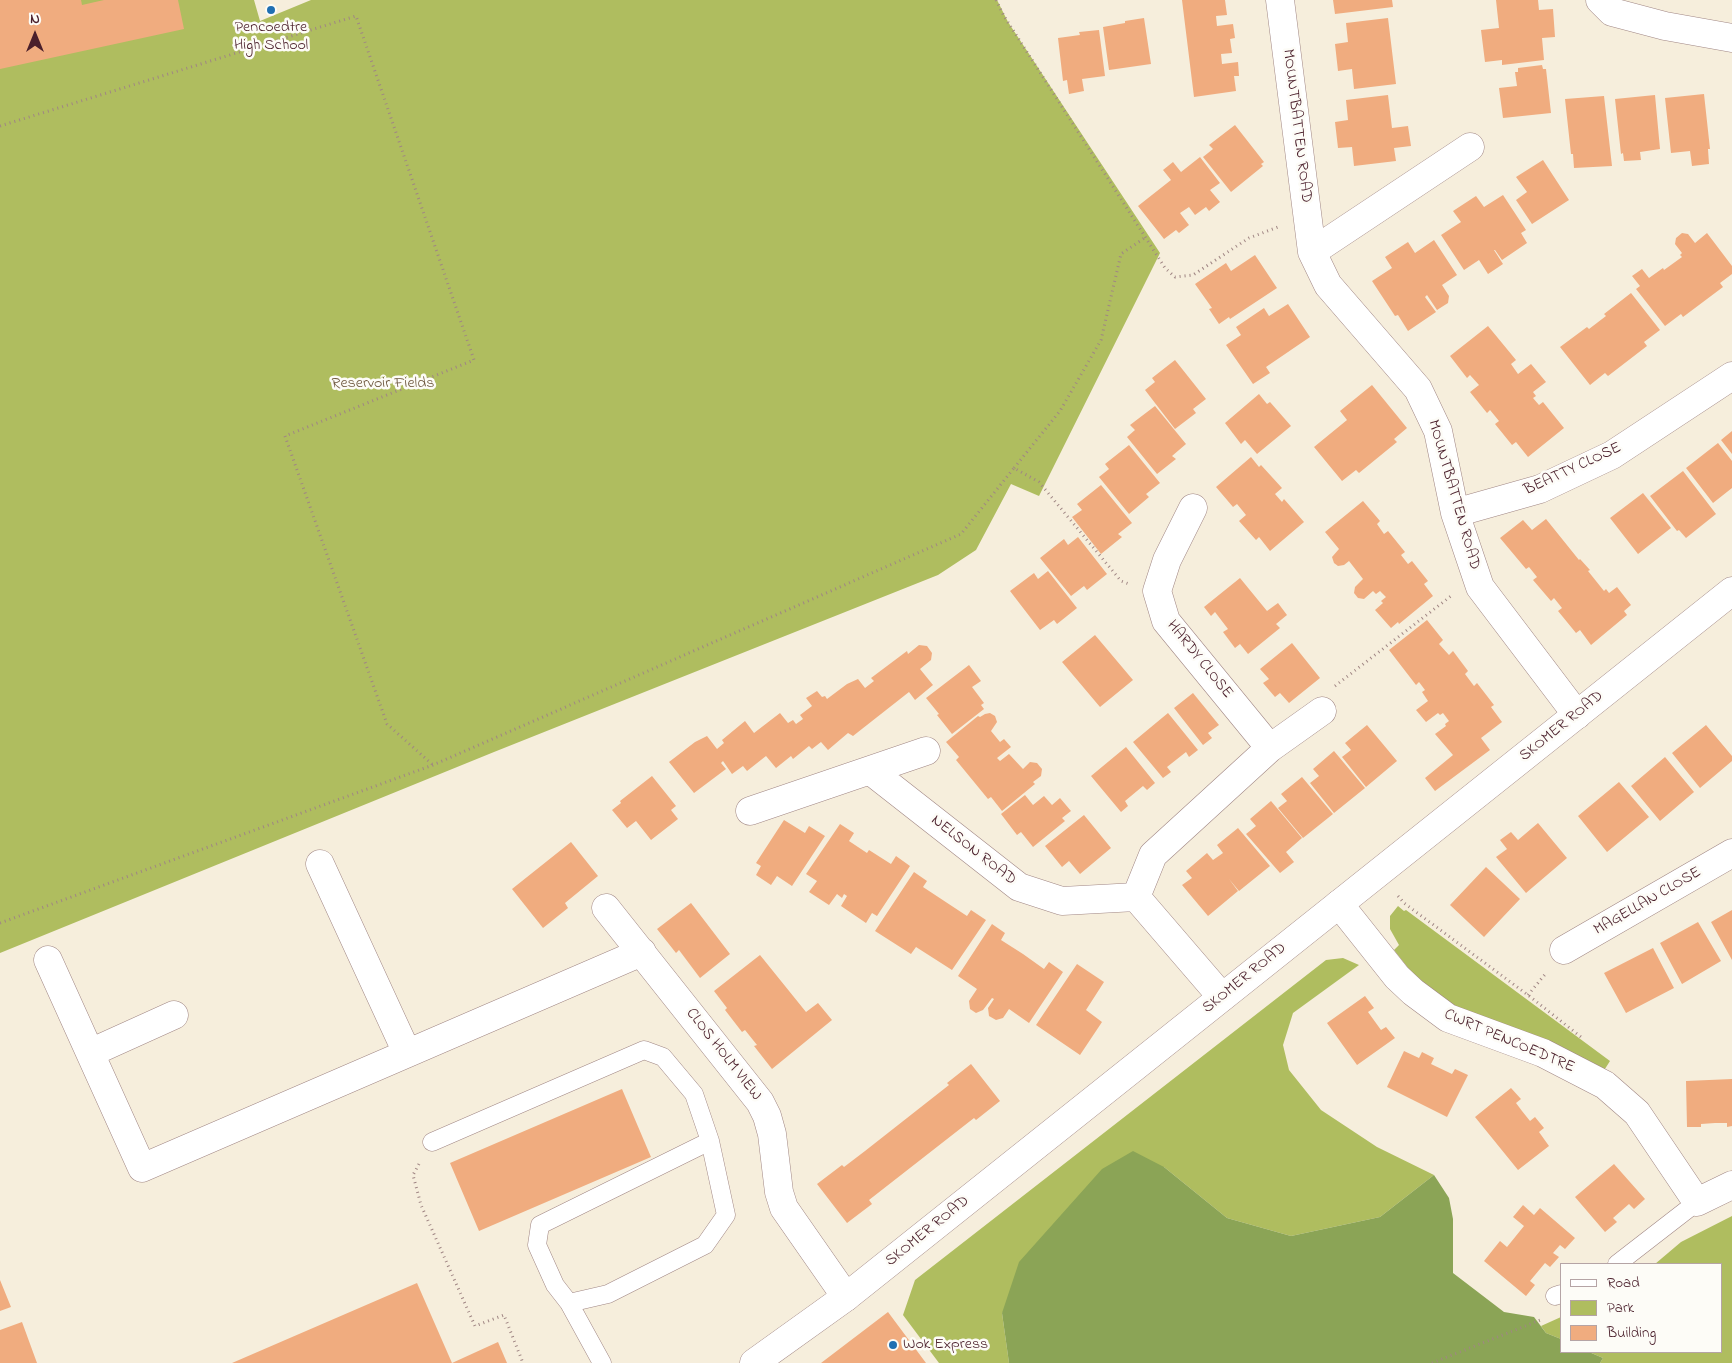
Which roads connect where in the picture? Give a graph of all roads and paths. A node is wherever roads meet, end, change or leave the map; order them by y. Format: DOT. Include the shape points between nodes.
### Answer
graph roads {
  1 [pos="996,0"];
  2 [pos="1280,0"];
  3 [pos="1600,0"];
  4 [pos="1732,38"];
  5 [pos="0,126"];
  6 [pos="1470,147"];
  7 [pos="1307,216"];
  8 [pos="1146,237"];
  9 [pos="1312,252"];
  10 [pos="1732,376"];
  11 [pos="1014,468"];
  12 [pos="1194,508"];
  13 [pos="1455,513"];
  14 [pos="1480,587"];
  15 [pos="1156,591"];
  16 [pos="1732,591"];
  17 [pos="1322,711"];
  18 [pos="1577,715"];
  19 [pos="1270,748"];
  20 [pos="926,751"];
  21 [pos="433,765"];
  22 [pos="871,771"];
  23 [pos="750,812"];
  24 [pos="1732,853"];
  25 [pos="320,864"];
  26 [pos="1378,873"];
  27 [pos="1136,897"];
  28 [pos="1339,904"];
  29 [pos="606,908"];
  30 [pos="0,923"];
  31 [pos="1564,950"];
  32 [pos="642,952"];
  33 [pos="48,960"];
  34 [pos="1222,997"];
  35 [pos="174,1015"];
  36 [pos="1589,1043"];
  37 [pos="90,1053"];
  38 [pos="407,1053"];
  39 [pos="710,1141"];
  40 [pos="432,1142"];
  41 [pos="1732,1185"];
  42 [pos="1697,1202"];
  43 [pos="1619,1263"];
  44 [pos="846,1297"];
  45 [pos="569,1303"];
  46 [pos="1546,1317"];
  47 [pos="523,1363"];
  48 [pos="602,1363"];
  49 [pos="754,1363"];
  50 [pos="1432,1363"];
  1 -- 8 [label="path"];
  2 -- 7 [label="street, MOUNTBATTEN ROAD"];
  3 -- 4 [label="street" via="1612,12"];
  5 -- 21 [label="path" via="356,16 474,360 285,436 387,724"];
  6 -- 9 [label="street"];
  7 -- 8 [label="path" via="1249,238 1194,275 1175,277"];
  7 -- 9 [label="street, MOUNTBATTEN ROAD"];
  8 -- 11 [label="path" via="1120,254 1101,340 1060,411"];
  9 -- 13 [label="street, MOUNTBATTEN ROAD" via="1328,285 1418,389 1438,431"];
  10 -- 13 [label="street, BEATTY CLOSE" via="1612,455 1540,489"];
  11 -- 15 [label="path" via="1039,482 1121,581"];
  11 -- 21 [label="path" via="962,534"];
  12 -- 15 [label="street" via="1167,560"];
  13 -- 14 [label="street, MOUNTBATTEN ROAD"];
  14 -- 17 [label="path" via="1453,594 1345,678 1331,689"];
  14 -- 18 [label="street, MOUNTBATTEN ROAD"];
  15 -- 19 [label="street, HARDY CLOSE" via="1166,621"];
  16 -- 18 [label="street, SKOMER ROAD"];
  17 -- 19 [label="street"];
  18 -- 26 [label="street, SKOMER ROAD"];
  19 -- 27 [label="street" via="1153,855"];
  20 -- 22 [label="street"];
  21 -- 30 [label="path"];
  22 -- 23 [label="street"];
  22 -- 27 [label="street, NELSON ROAD" via="1019,888 1062,901"];
  24 -- 31 [label="street, MAGELLAN CLOSE"];
  25 -- 38 [label="street"];
  26 -- 28 [label="street, SKOMER ROAD"];
  26 -- 36 [label="path" via="1404,903"];
  27 -- 34 [label="street"];
  28 -- 34 [label="street, SKOMER ROAD"];
  28 -- 42 [label="street, CWRT PENCOEDTRE" via="1397,977 1448,1018 1543,1053 1605,1085 1637,1113"];
  29 -- 32 [label="street, CLOS HOLM VIEW"];
  32 -- 38 [label="street"];
  32 -- 44 [label="street, CLOS HOLM VIEW" via="760,1102 772,1134 784,1208"];
  33 -- 37 [label="street"];
  34 -- 44 [label="street, SKOMER ROAD"];
  35 -- 37 [label="street"];
  37 -- 38 [label="street" via="142,1168"];
  39 -- 40 [label="lane" via="694,1094 663,1057 644,1050"];
  39 -- 45 [label="lane" via="726,1215 705,1245 608,1294"];
  39 -- 45 [label="lane" via="540,1225 537,1245 555,1285"];
  40 -- 47 [label="path" via="413,1175 421,1205 475,1326 504,1314"];
  41 -- 42 [label="street"];
  42 -- 43 [label="lane"];
  44 -- 49 [label="street, SKOMER ROAD"];
  45 -- 48 [label="lane"];
  46 -- 50 [label="path"];
}
